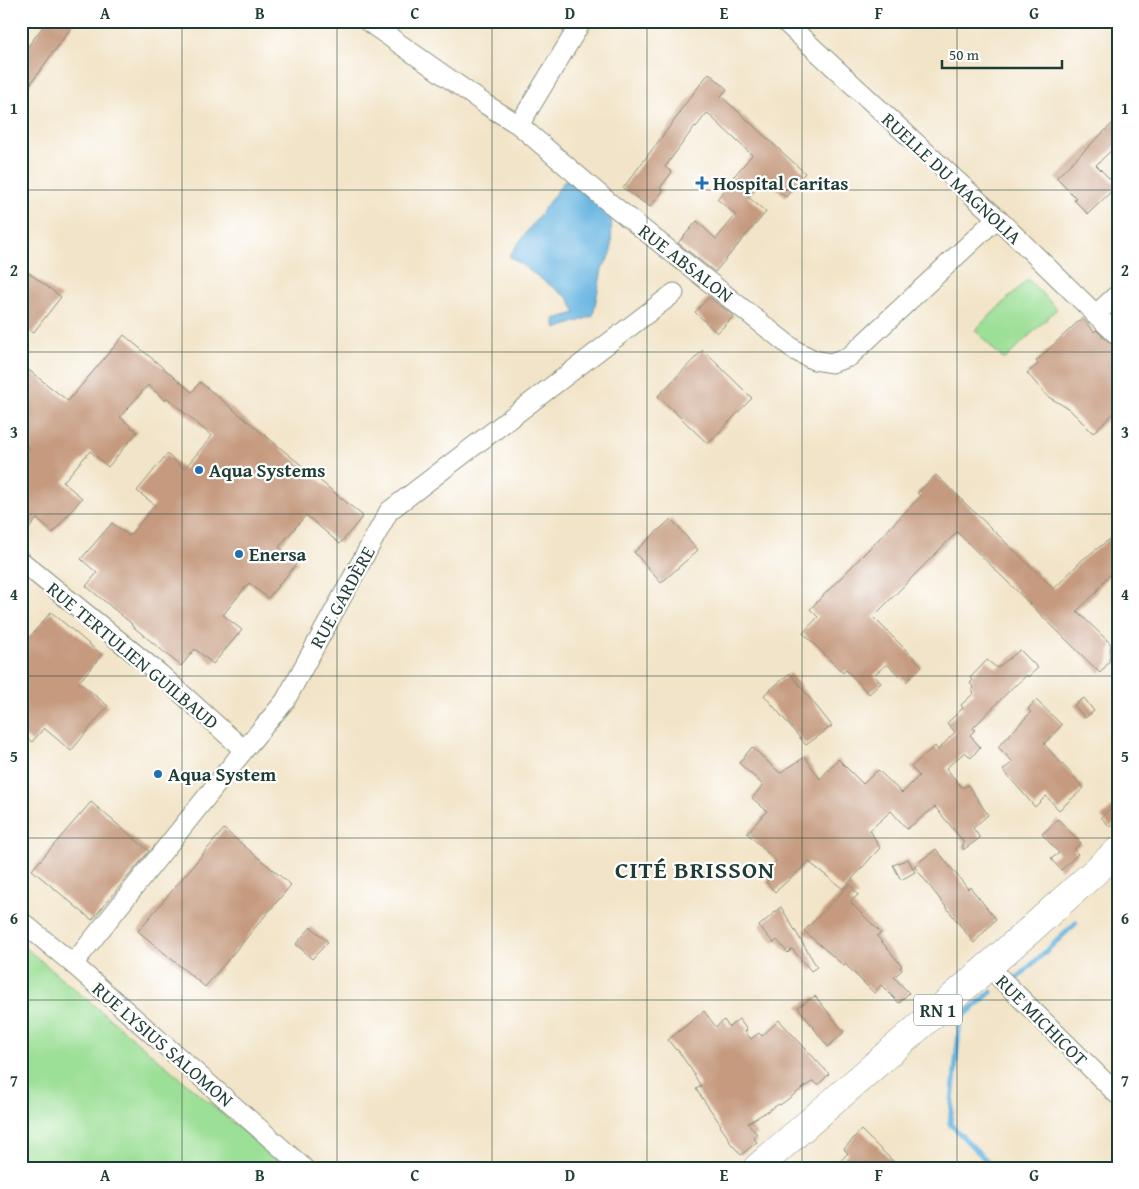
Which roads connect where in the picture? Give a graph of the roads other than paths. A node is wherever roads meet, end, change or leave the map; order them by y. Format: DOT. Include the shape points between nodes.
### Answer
graph roads {
  1 [pos="367,21"];
  2 [pos="582,21"];
  3 [pos="784,21"];
  4 [pos="519,125"];
  5 [pos="996,218"];
  6 [pos="674,293"];
  7 [pos="1118,294"];
  8 [pos="1095,315"];
  9 [pos="1118,336"];
  10 [pos="21,560"];
  11 [pos="244,750"];
  12 [pos="1118,851"];
  13 [pos="21,922"];
  14 [pos="73,964"];
  15 [pos="988,966"];
  16 [pos="1118,1095"];
  17 [pos="304,1168"];
  18 [pos="757,1168"];
  1 -- 4 [label="street, RUE ABSALON"];
  2 -- 4 [label="street"];
  3 -- 5 [label="street, RUELLE DU MAGNOLIA"];
  4 -- 5 [label="street, RUE ABSALON" via="606,200 796,351 814,360 831,363 849,357"];
  5 -- 8 [label="street, RUELLE DU MAGNOLIA"];
  6 -- 11 [label="street, RUE GARDÈRE" via="389,511 285,701"];
  7 -- 8 [label="street"];
  8 -- 9 [label="street, RUELLE DU MAGNOLIA"];
  10 -- 11 [label="street, RUE TERTULIEN GUILBAUD" via="160,674"];
  11 -- 14 [label="street, RUE GARDÈRE"];
  12 -- 15 [label="main road, RN 1"];
  13 -- 14 [label="street, RUE LYSIUS SALOMON"];
  14 -- 17 [label="street, RUE LYSIUS SALOMON"];
  15 -- 16 [label="street, RUE MICHICOT"];
  15 -- 18 [label="main road, RN 1"];
}
